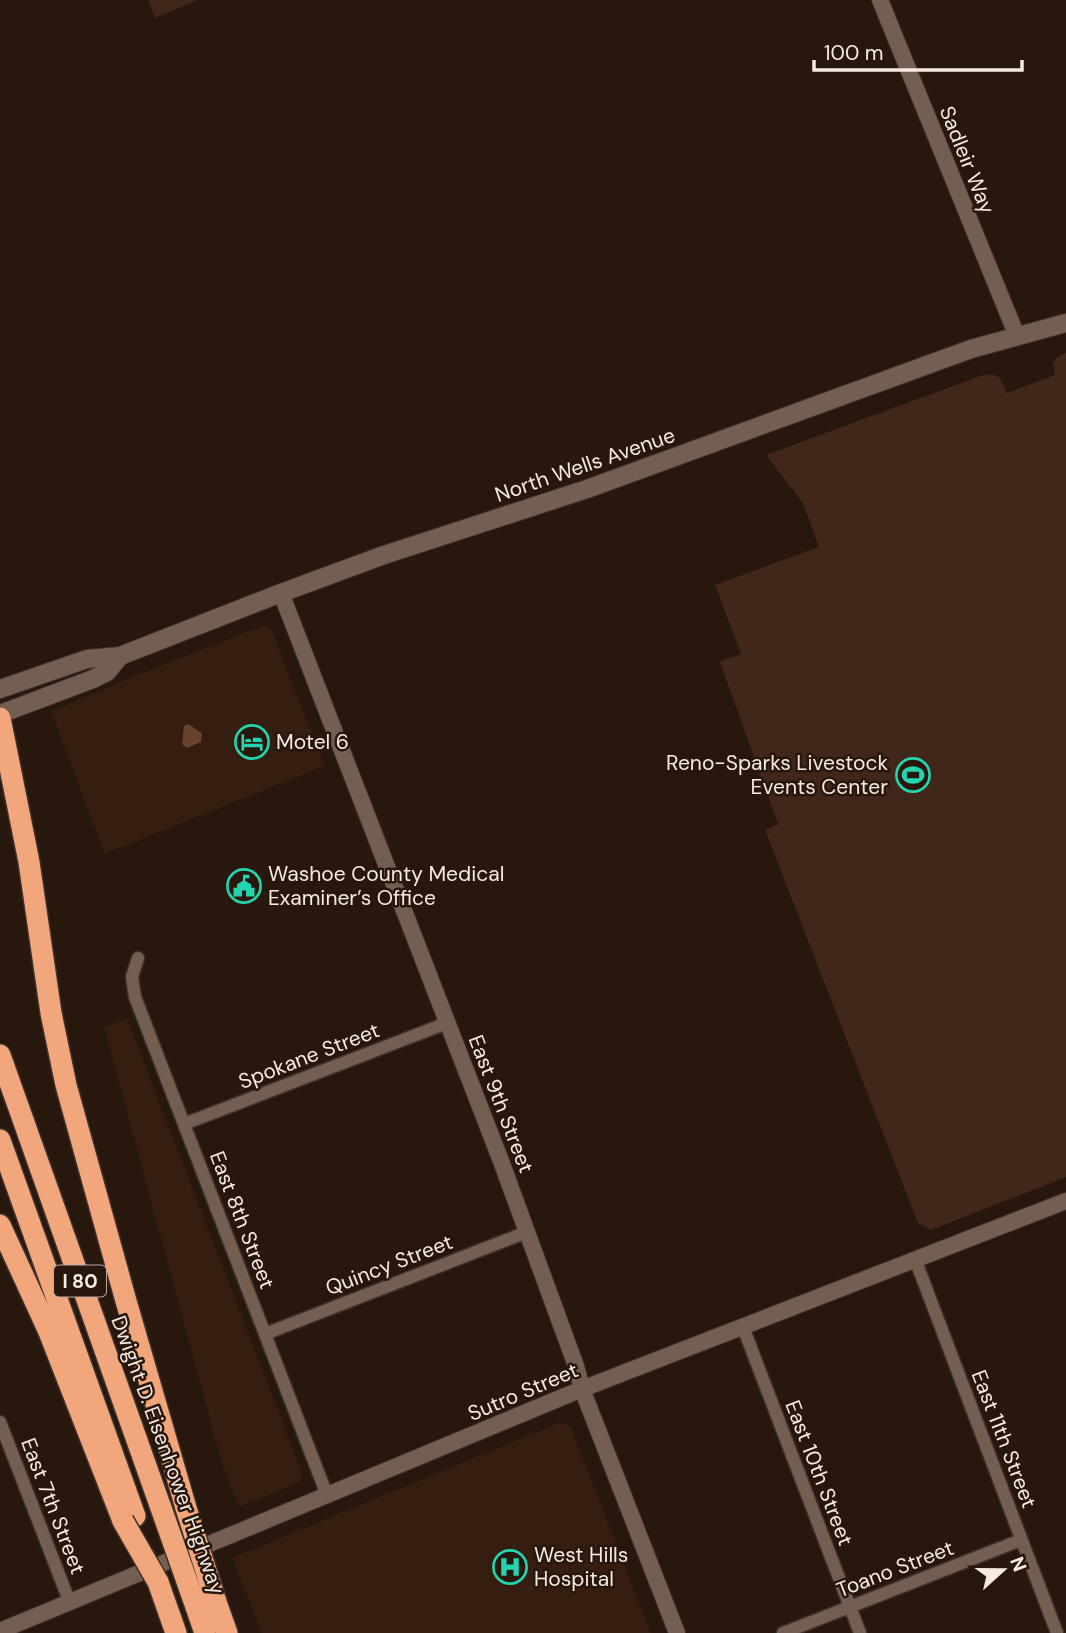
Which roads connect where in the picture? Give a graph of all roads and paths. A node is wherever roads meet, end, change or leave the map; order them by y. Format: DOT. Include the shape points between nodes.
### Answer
graph roads {
  1 [pos="880,0"];
  2 [pos="1066,323"];
  3 [pos="1017,335"];
  4 [pos="281,593"];
  5 [pos="120,656"];
  6 [pos="0,689"];
  7 [pos="0,716"];
  8 [pos="138,958"];
  9 [pos="447,1023"];
  10 [pos="0,1055"];
  11 [pos="184,1124"];
  12 [pos="0,1140"];
  13 [pos="1066,1200"];
  14 [pos="0,1225"];
  15 [pos="527,1232"];
  16 [pos="915,1259"];
  17 [pos="743,1327"];
  18 [pos="265,1334"];
  19 [pos="582,1389"];
  20 [pos="0,1422"];
  21 [pos="3,1438"];
  22 [pos="327,1495"];
  23 [pos="129,1519"];
  24 [pos="1021,1541"];
  25 [pos="69,1603"];
  26 [pos="206,1603"];
  27 [pos="850,1607"];
  28 [pos="173,1625"];
  29 [pos="0,1631"];
  30 [pos="205,1633"];
  31 [pos="227,1633"];
  32 [pos="677,1633"];
  33 [pos="783,1633"];
  34 [pos="860,1633"];
  35 [pos="1057,1633"];
  1 -- 3 [label="street, Sadleir Way"];
  2 -- 3 [label="main road, North Wells Avenue"];
  3 -- 4 [label="main road, North Wells Avenue"];
  4 -- 5 [label="main road, North Wells Avenue"];
  4 -- 9 [label="street, East 9th Street"];
  5 -- 6 [label="main road, North Wells Avenue" via="87,659"];
  5 -- 7 [label="main road, North Wells Avenue" via="93,680"];
  7 -- 26 [label="highway, bridge" via="66,1085 187,1508"];
  8 -- 11 [label="street, East 8th Street" via="132,977 135,997"];
  9 -- 11 [label="street, Spokane Street"];
  9 -- 15 [label="street, East 9th Street"];
  10 -- 26 [label="highway, Dwight D. Eisenhower Highway / I 80, bridge" via="161,1508"];
  11 -- 18 [label="street, East 8th Street"];
  12 -- 23 [label="highway, I 80"];
  13 -- 16 [label="street, Sutro Street"];
  14 -- 23 [label="highway"];
  15 -- 18 [label="street, Quincy Street"];
  15 -- 19 [label="street, East 9th Street"];
  16 -- 17 [label="street, Sutro Street"];
  16 -- 24 [label="street, East 11th Street"];
  17 -- 19 [label="street, Sutro Street"];
  17 -- 27 [label="street, East 10th Street"];
  18 -- 22 [label="street, East 8th Street"];
  19 -- 22 [label="street, Sutro Street"];
  19 -- 32 [label="street, East 9th Street"];
  20 -- 21 [label="street, East 7th Street"];
  21 -- 25 [label="street, East 7th Street"];
  22 -- 25 [label="street, Sutro Street"];
  23 -- 28 [label="highway, I 80, bridge"];
  24 -- 27 [label="street, Toano Street"];
  24 -- 35 [label="street, East 11th Street"];
  25 -- 29 [label="street, Sutro Street"];
  26 -- 30 [label="highway, Dwight D. Eisenhower Highway / I 80"];
  26 -- 31 [label="highway"];
  27 -- 33 [label="street, Toano Street"];
  27 -- 34 [label="street, East 10th Street"];
}
